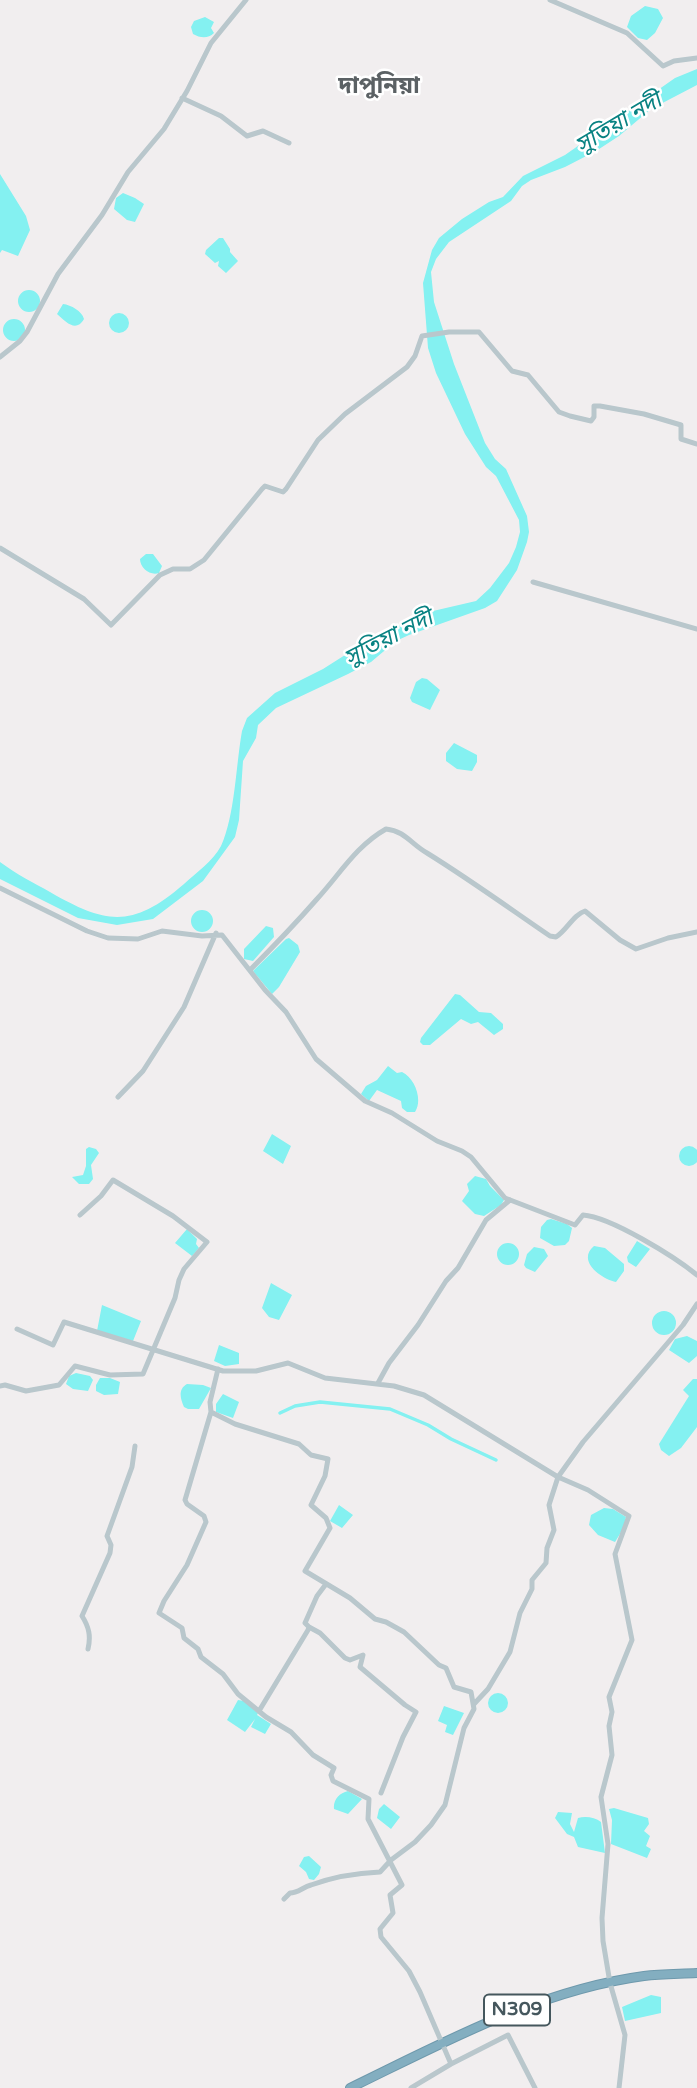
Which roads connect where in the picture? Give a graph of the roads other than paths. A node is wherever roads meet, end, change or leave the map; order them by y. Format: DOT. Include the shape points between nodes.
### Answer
graph roads {
  1 [pos="246,0"];
  2 [pos="550,0"];
  3 [pos="697,58"];
  4 [pos="182,98"];
  5 [pos="289,143"];
  6 [pos="0,357"];
  7 [pos="697,444"];
  8 [pos="0,548"];
  9 [pos="533,582"];
  10 [pos="697,629"];
  11 [pos="0,888"];
  12 [pos="697,932"];
  13 [pos="216,933"];
  14 [pos="250,970"];
  15 [pos="118,1097"];
  16 [pos="510,1200"];
  17 [pos="80,1215"];
  18 [pos="697,1275"];
  19 [pos="697,1304"];
  20 [pos="17,1329"];
  21 [pos="153,1350"];
  22 [pos="218,1369"];
  23 [pos="378,1383"];
  24 [pos="0,1386"];
  25 [pos="211,1412"];
  26 [pos="135,1446"];
  27 [pos="558,1477"];
  28 [pos="326,1584"];
  29 [pos="309,1628"];
  30 [pos="88,1649"];
  31 [pos="474,1704"];
  32 [pos="259,1711"];
  33 [pos="381,1793"];
  34 [pos="391,1860"];
  35 [pos="284,1899"];
  36 [pos="697,1973"];
  37 [pos="610,1983"];
  38 [pos="442,2043"];
  39 [pos="451,2064"];
  40 [pos="349,2088"];
  41 [pos="411,2088"];
  42 [pos="535,2088"];
  43 [pos="619,2088"];
  1 -- 4 [label="street" via="211,43"];
  2 -- 3 [label="street" via="627,33 663,66"];
  4 -- 5 [label="street" via="221,116 247,136 263,131"];
  4 -- 6 [label="street" via="58,274 27,332"];
  7 -- 8 [label="street" via="681,439 681,425 644,414 600,406 594,407 591,421 559,412 527,375 512,371 479,332 422,336 407,367 318,440 283,492 265,486 204,559 190,569 160,575 111,625 84,599"];
  9 -- 10 [label="street"];
  11 -- 13 [label="street" via="108,939 138,939 162,931 202,936"];
  12 -- 14 [label="street" via="636,949 585,911 556,937 550,936 406,835 386,829 356,851"];
  13 -- 14 [label="street" via="222,934"];
  13 -- 15 [label="street" via="184,1007 143,1071"];
  14 -- 16 [label="street" via="286,1012 316,1059 365,1101 471,1157"];
  16 -- 18 [label="street" via="575,1225 583,1215 592,1216 630,1232"];
  16 -- 23 [label="street" via="486,1220"];
  17 -- 21 [label="street" via="113,1180 207,1242 184,1269"];
  19 -- 27 [label="street"];
  20 -- 21 [label="street" via="53,1345 64,1322"];
  21 -- 22 [label="street"];
  21 -- 24 [label="street" via="143,1374 110,1375 75,1366 59,1385 26,1391"];
  22 -- 23 [label="street" via="256,1371 288,1363 325,1378"];
  22 -- 25 [label="street"];
  23 -- 27 [label="street" via="424,1395"];
  25 -- 28 [label="street" via="328,1459 311,1506 326,1518 330,1528 304,1569"];
  25 -- 32 [label="street" via="185,1500 206,1522 159,1613 182,1628 183,1636 201,1657"];
  26 -- 30 [label="street" via="107,1536 110,1553 82,1616 89,1628"];
  27 -- 31 [label="street" via="549,1505 554,1530 546,1563 532,1580 510,1652"];
  27 -- 37 [label="street" via="629,1516 615,1555 632,1640 609,1697 612,1755 601,1797 608,1857 603,1941"];
  28 -- 29 [label="street" via="305,1623"];
  28 -- 31 [label="street" via="378,1621 404,1632 446,1668 454,1687 471,1692"];
  29 -- 32 [label="street"];
  29 -- 33 [label="street" via="345,1658 363,1655 360,1667 416,1712"];
  31 -- 34 [label="street" via="443,1808 415,1842"];
  32 -- 34 [label="street" via="331,1765 333,1781 369,1799 368,1819"];
  34 -- 35 [label="street" via="380,1872 309,1885"];
  34 -- 38 [label="street" via="402,1885 390,1895 393,1913 380,1933 414,1980"];
  36 -- 37 [label="highway, N309"];
  37 -- 38 [label="highway, N309" via="524,2007"];
  37 -- 43 [label="street" via="625,2035"];
  38 -- 39 [label="street"];
  38 -- 40 [label="highway, N309"];
  39 -- 41 [label="street"];
  39 -- 42 [label="street" via="508,2035"];
}
